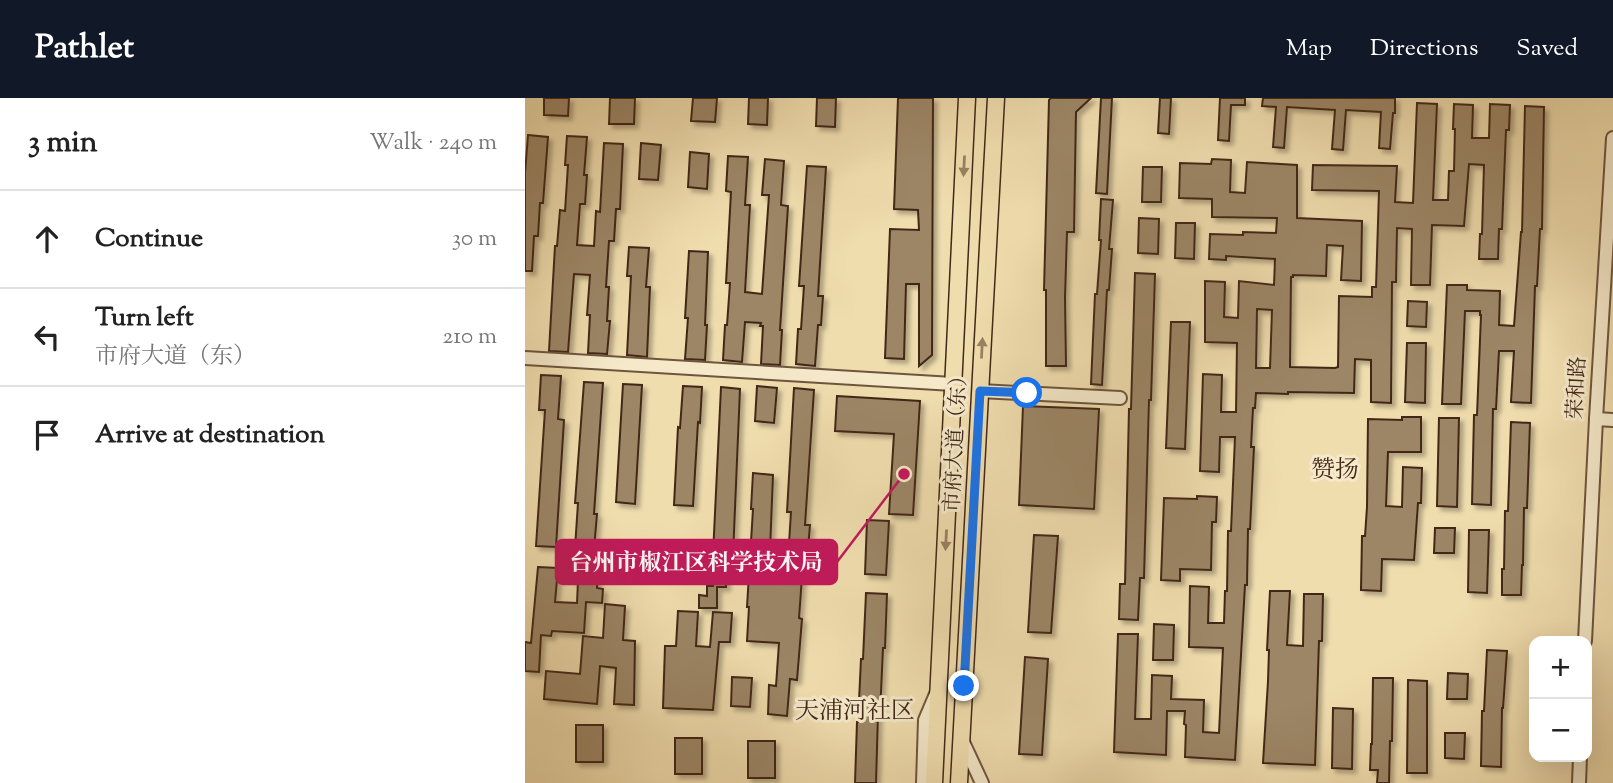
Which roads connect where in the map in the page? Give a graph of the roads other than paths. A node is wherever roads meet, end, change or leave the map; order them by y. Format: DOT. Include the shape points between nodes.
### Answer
graph roads {
  1 [pos="967,98"];
  2 [pos="996,98"];
  3 [pos="1613,138"];
  4 [pos="525,358"];
  5 [pos="953,384"];
  6 [pos="980,391"];
  7 [pos="1120,398"];
  8 [pos="1596,419"];
  9 [pos="1613,420"];
  10 [pos="1585,636"];
  11 [pos="939,687"];
  12 [pos="962,740"];
  13 [pos="1580,762"];
  14 [pos="923,783"];
  15 [pos="934,783"];
  16 [pos="959,783"];
  17 [pos="982,783"];
  18 [pos="1579,783"];
  1 -- 5 [label="main road, 市府大道（东）, one-way"];
  6 -- 2 [label="main road, 市府大道（东）, one-way"];
  3 -- 8 [label="street, 荣和路"];
  4 -- 5 [label="street"];
  5 -- 11 [label="main road, 市府大道（东）, one-way"];
  6 -- 7 [label="street"];
  6 -- 12 [label="main road, 市府大道（东）"];
  8 -- 9 [label="street"];
  8 -- 10 [label="street, 荣和路"];
  11 -- 14 [label="street" via="925,720"];
  11 -- 15 [label="main road, 市府大道（东）"];
  12 -- 16 [label="main road, 市府大道（东）"];
  12 -- 17 [label="street"];
  13 -- 18 [label="street"];
}
